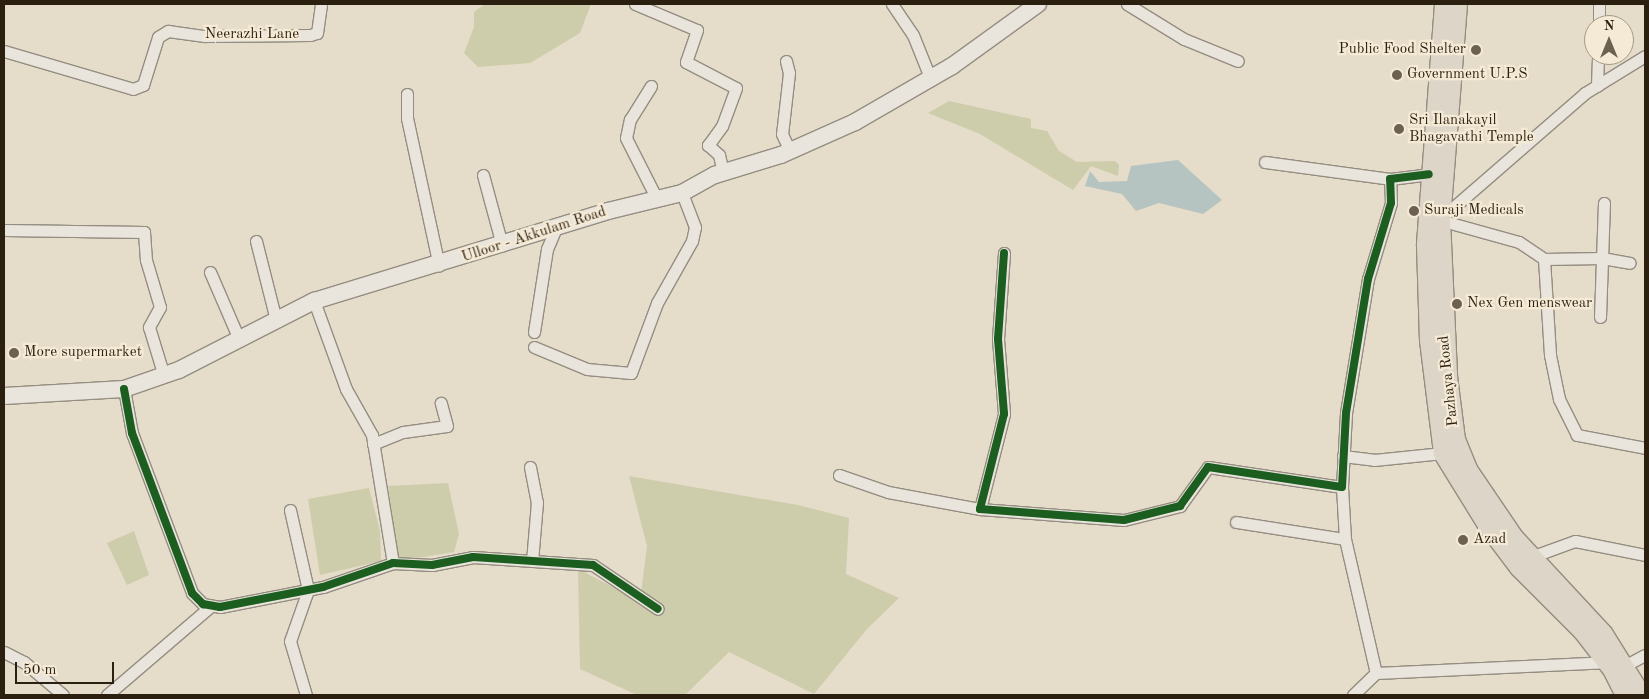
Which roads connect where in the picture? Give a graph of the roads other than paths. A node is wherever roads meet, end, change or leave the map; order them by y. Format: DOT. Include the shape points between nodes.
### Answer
graph roads {
  1 [pos="322,4"];
  2 [pos="635,4"];
  3 [pos="892,4"];
  4 [pos="1038,4"];
  5 [pos="1127,4"];
  6 [pos="1444,4"];
  7 [pos="1457,4"];
  8 [pos="4,52"];
  9 [pos="1645,56"];
  10 [pos="786,61"];
  11 [pos="1238,61"];
  12 [pos="1598,65"];
  13 [pos="930,80"];
  14 [pos="651,86"];
  15 [pos="1597,86"];
  16 [pos="406,94"];
  17 [pos="790,151"];
  18 [pos="1265,162"];
  19 [pos="723,173"];
  20 [pos="1429,174"];
  21 [pos="483,175"];
  22 [pos="1390,179"];
  23 [pos="682,193"];
  24 [pos="657,199"];
  25 [pos="1604,203"];
  26 [pos="1433,219"];
  27 [pos="556,228"];
  28 [pos="4,230"];
  29 [pos="256,241"];
  30 [pos="502,245"];
  31 [pos="1004,253"];
  32 [pos="1602,258"];
  33 [pos="1544,259"];
  34 [pos="1630,263"];
  35 [pos="439,266"];
  36 [pos="210,272"];
  37 [pos="314,301"];
  38 [pos="1600,317"];
  39 [pos="276,320"];
  40 [pos="534,332"];
  41 [pos="239,339"];
  42 [pos="534,347"];
  43 [pos="164,376"];
  44 [pos="124,389"];
  45 [pos="4,396"];
  46 [pos="441,404"];
  47 [pos="373,444"];
  48 [pos="1645,448"];
  49 [pos="1443,453"];
  50 [pos="1343,456"];
  51 [pos="530,467"];
  52 [pos="839,475"];
  53 [pos="1342,487"];
  54 [pos="980,509"];
  55 [pos="290,510"];
  56 [pos="1236,522"];
  57 [pos="1345,539"];
  58 [pos="1645,555"];
  59 [pos="1531,557"];
  60 [pos="532,561"];
  61 [pos="393,563"];
  62 [pos="308,590"];
  63 [pos="212,606"];
  64 [pos="658,609"];
  65 [pos="4,652"];
  66 [pos="1645,654"];
  67 [pos="1618,662"];
  68 [pos="1376,674"];
  69 [pos="63,695"];
  70 [pos="107,695"];
  71 [pos="306,695"];
  72 [pos="1352,695"];
  73 [pos="1625,695"];
  74 [pos="1641,695"];
  1 -- 8 [label="street, Neerazhi Lane" via="317,33 310,35 222,36 168,31 158,37 150,72 143,85 133,89"];
  2 -- 19 [label="street" via="697,30 686,62 736,88 722,126 708,145 719,155"];
  3 -- 13 [label="street" via="913,35"];
  4 -- 13 [label="main road, Ulloor - Akkulam Road"];
  5 -- 11 [label="street" via="1184,39"];
  6 -- 20 [label="main road"];
  7 -- 26 [label="main road, Pazhaya Road"];
  9 -- 15 [label="street"];
  10 -- 17 [label="street" via="789,73 782,134"];
  12 -- 15 [label="street"];
  13 -- 17 [label="main road, Ulloor - Akkulam Road" via="855,122"];
  14 -- 24 [label="street" via="630,119 626,138"];
  15 -- 26 [label="street"];
  16 -- 35 [label="street" via="406,118"];
  17 -- 19 [label="main road, Ulloor - Akkulam Road"];
  18 -- 22 [label="street"];
  19 -- 23 [label="main road, Ulloor - Akkulam Road"];
  20 -- 22 [label="street"];
  20 -- 26 [label="main road"];
  21 -- 30 [label="street"];
  22 -- 50 [label="street" via="1391,203 1368,279 1346,413"];
  23 -- 24 [label="main road, Ulloor - Akkulam Road"];
  23 -- 42 [label="street" via="695,227 692,241 657,303 631,373 587,370"];
  24 -- 27 [label="main road, Ulloor - Akkulam Road"];
  25 -- 32 [label="street"];
  26 -- 33 [label="street" via="1519,242"];
  26 -- 49 [label="main road" via="1429,340"];
  26 -- 59 [label="main road, Pazhaya Road" via="1455,439 1481,493"];
  27 -- 30 [label="main road, Ulloor - Akkulam Road"];
  27 -- 40 [label="street" via="547,249"];
  28 -- 43 [label="street" via="144,232 146,260 160,307 149,326"];
  29 -- 39 [label="street"];
  30 -- 35 [label="main road, Ulloor - Akkulam Road"];
  31 -- 54 [label="street" via="998,339 1004,414"];
  32 -- 33 [label="street"];
  32 -- 34 [label="street"];
  32 -- 38 [label="street"];
  33 -- 48 [label="street" via="1550,355 1559,399 1576,434"];
  35 -- 37 [label="main road, Ulloor - Akkulam Road"];
  36 -- 41 [label="street"];
  37 -- 39 [label="main road, Ulloor - Akkulam Road"];
  37 -- 47 [label="street" via="346,389"];
  39 -- 41 [label="main road, Ulloor - Akkulam Road"];
  41 -- 43 [label="main road, Ulloor - Akkulam Road"];
  43 -- 44 [label="main road, Ulloor - Akkulam Road"];
  44 -- 45 [label="main road, Ulloor - Akkulam Road"];
  44 -- 63 [label="street" via="132,433 192,594"];
  46 -- 47 [label="street" via="447,426 403,432"];
  47 -- 61 [label="street"];
  49 -- 50 [label="street" via="1374,460"];
  49 -- 67 [label="main road" via="1458,482 1519,567"];
  50 -- 53 [label="street"];
  51 -- 60 [label="street" via="537,502"];
  52 -- 54 [label="street" via="888,492"];
  53 -- 54 [label="street" via="1208,467 1180,506 1124,520"];
  53 -- 57 [label="street"];
  55 -- 62 [label="street" via="306,567"];
  56 -- 57 [label="street"];
  57 -- 68 [label="street"];
  58 -- 59 [label="street" via="1575,541"];
  59 -- 67 [label="main road, Pazhaya Road"];
  60 -- 61 [label="street" via="474,557 432,565"];
  60 -- 64 [label="street" via="594,565"];
  61 -- 62 [label="street"];
  62 -- 63 [label="street"];
  62 -- 71 [label="street" via="290,641"];
  63 -- 70 [label="street"];
  65 -- 69 [label="street" via="24,662"];
  66 -- 67 [label="street"];
  67 -- 68 [label="street"];
  67 -- 73 [label="main road"];
  67 -- 74 [label="main road, Pazhaya Road"];
  68 -- 72 [label="street"];
}
